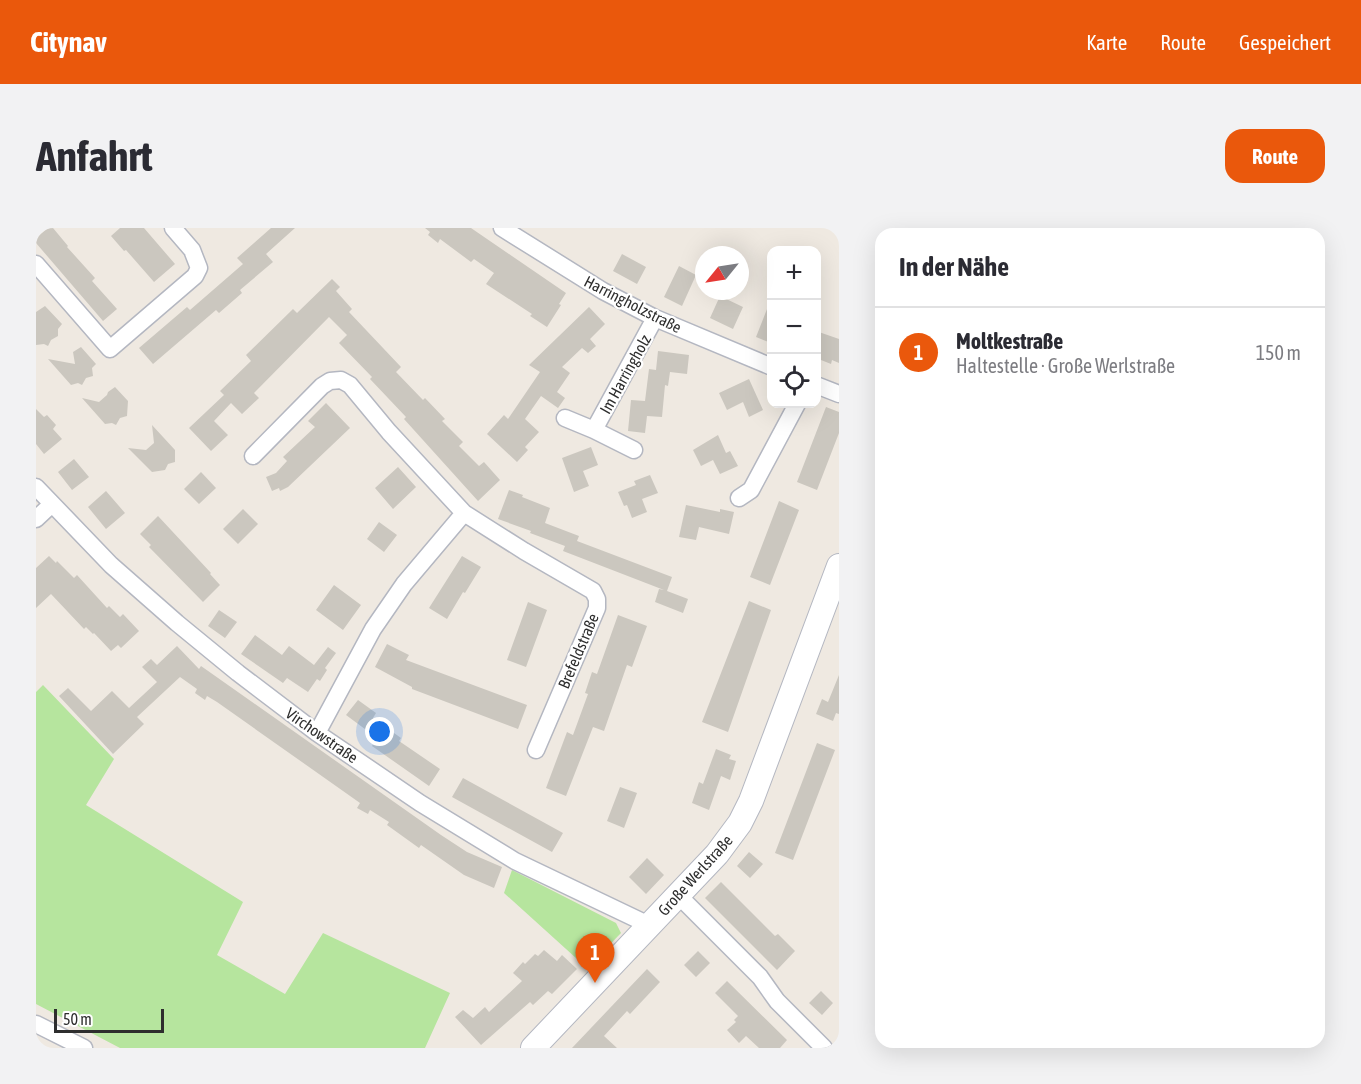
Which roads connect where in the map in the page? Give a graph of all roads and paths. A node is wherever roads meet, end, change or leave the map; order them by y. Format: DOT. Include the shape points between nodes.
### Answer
graph roads {
  1 [pos="173,228"];
  2 [pos="502,228"];
  3 [pos="36,264"];
  4 [pos="655,318"];
  5 [pos="767,365"];
  6 [pos="821,387"];
  7 [pos="839,394"];
  8 [pos="795,408"];
  9 [pos="565,418"];
  10 [pos="594,430"];
  11 [pos="634,450"];
  12 [pos="254,456"];
  13 [pos="36,487"];
  14 [pos="739,498"];
  15 [pos="52,504"];
  16 [pos="464,513"];
  17 [pos="36,519"];
  18 [pos="839,566"];
  19 [pos="317,733"];
  20 [pos="536,750"];
  21 [pos="678,895"];
  22 [pos="649,925"];
  23 [pos="36,1024"];
  24 [pos="84,1048"];
  25 [pos="533,1048"];
  26 [pos="824,1048"];
  1 -- 3 [label="street" via="192,250 199,268 195,276 110,349"];
  2 -- 4 [label="street, Harringholzstraße" via="603,291"];
  4 -- 5 [label="street, Harringholzstraße"];
  4 -- 10 [label="street, Im Harringholz"];
  6 -- 7 [label="street"];
  8 -- 14 [label="street" via="751,490"];
  9 -- 10 [label="street, Im Harringholz"];
  10 -- 11 [label="street, Im Harringholz"];
  12 -- 16 [label="street, Brefeldstraße" via="322,386 341,380 350,385"];
  13 -- 15 [label="street, Virchowstraße"];
  15 -- 17 [label="street"];
  15 -- 19 [label="street, Virchowstraße" via="111,565 238,673"];
  16 -- 19 [label="street" via="404,584 373,629"];
  16 -- 20 [label="street, Brefeldstraße" via="580,582 597,599 597,608"];
  18 -- 21 [label="street, Große Werlstraße" via="746,812 717,854"];
  19 -- 22 [label="street, Virchowstraße" via="515,861"];
  21 -- 22 [label="street, Große Werlstraße"];
  21 -- 26 [label="street"];
  22 -- 25 [label="street, Große Werlstraße"];
  23 -- 24 [label="street"];
}
